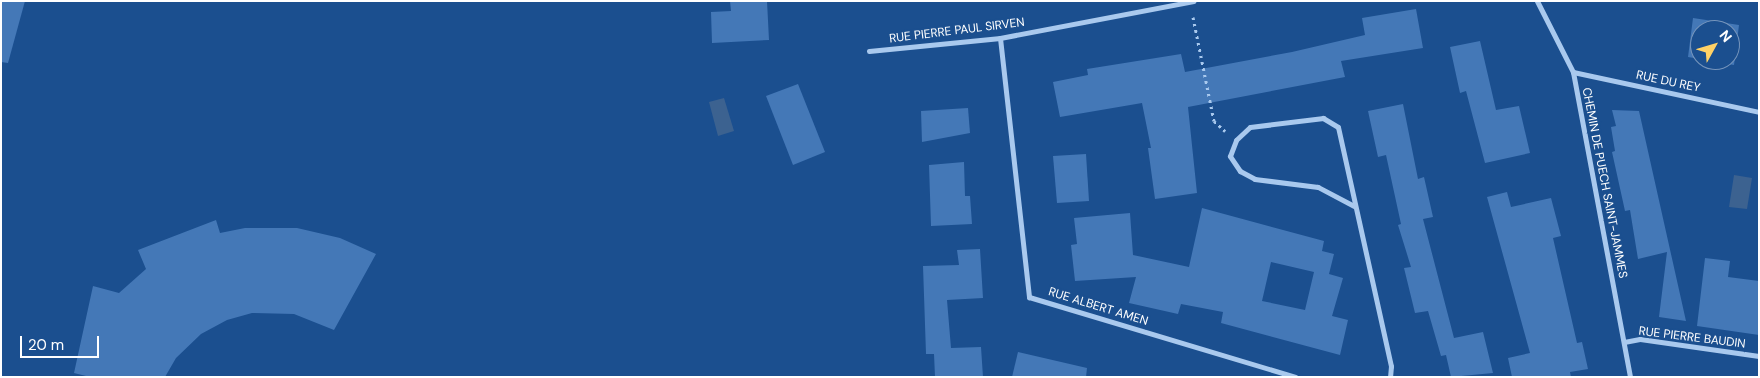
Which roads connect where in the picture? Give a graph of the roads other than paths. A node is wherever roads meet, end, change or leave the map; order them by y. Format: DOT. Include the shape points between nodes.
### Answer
graph roads {
  1 [pos="1537,1"];
  2 [pos="1192,2"];
  3 [pos="1000,38"];
  4 [pos="869,51"];
  5 [pos="1573,72"];
  6 [pos="1759,112"];
  7 [pos="1354,206"];
  8 [pos="1624,342"];
  9 [pos="1759,356"];
  10 [pos="1295,377"];
  11 [pos="1390,377"];
  12 [pos="1630,377"];
  1 -- 5 [label="street, CHEMIN DE PUECH SAINT-JAMMES"];
  2 -- 3 [label="street, RUE PIERRE PAUL SIRVEN"];
  3 -- 4 [label="street, RUE PIERRE PAUL SIRVEN"];
  3 -- 10 [label="street, RUE ALBERT AMEN" via="1029,297"];
  5 -- 6 [label="street, RUE DU REY"];
  5 -- 8 [label="street, CHEMIN DE PUECH SAINT-JAMMES"];
  7 -- 7 [label="street" via="1338,127 1323,118 1250,127 1236,140 1230,156 1240,171 1255,179 1318,187"];
  7 -- 11 [label="street" via="1392,366"];
  8 -- 9 [label="street, RUE PIERRE BAUDIN" via="1640,339"];
  8 -- 12 [label="street, CHEMIN DE PUECH SAINT-JAMMES"];
}
